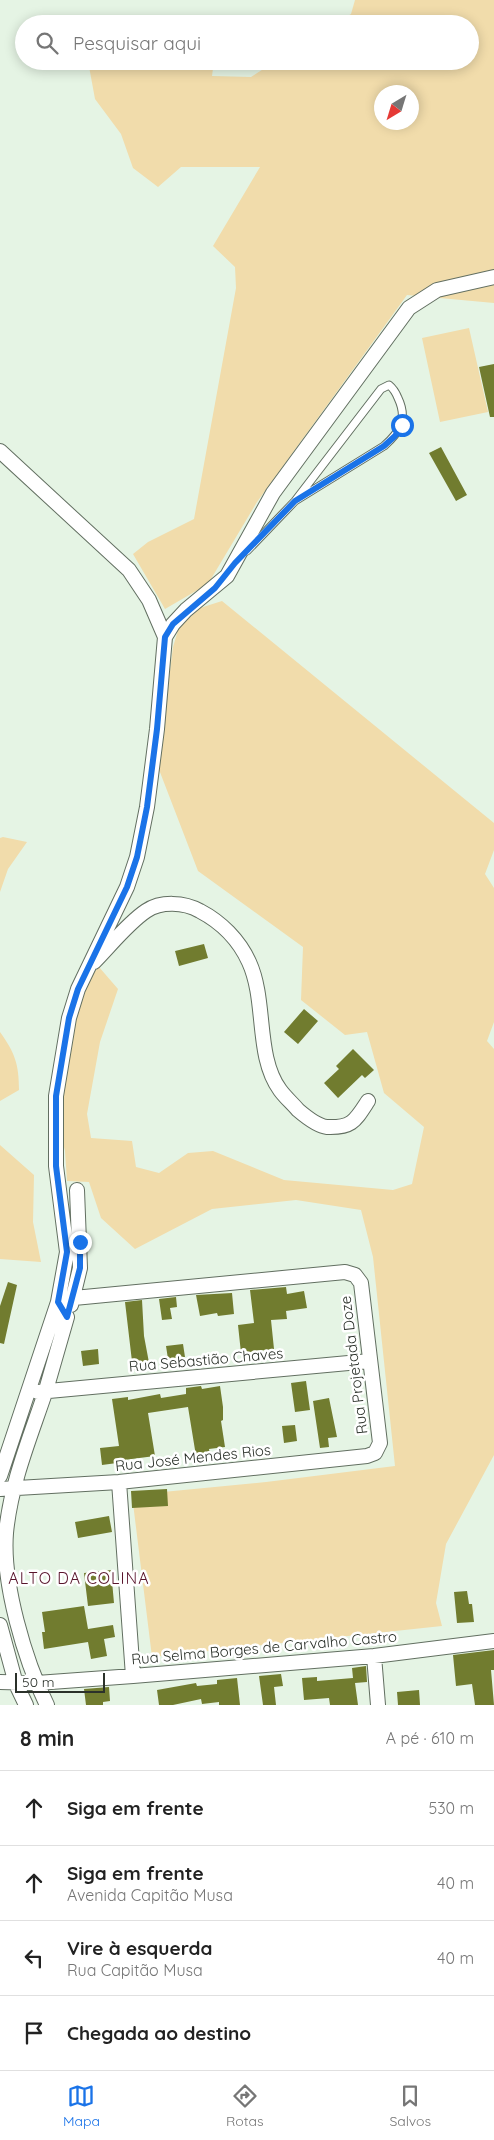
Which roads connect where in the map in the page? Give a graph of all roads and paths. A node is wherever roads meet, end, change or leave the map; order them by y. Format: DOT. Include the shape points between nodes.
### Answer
graph roads {
  1 [pos="494,277"];
  2 [pos="0,451"];
  3 [pos="295,501"];
  4 [pos="235,563"];
  5 [pos="165,637"];
  6 [pos="88,968"];
  7 [pos="368,1101"];
  8 [pos="78,1190"];
  9 [pos="74,1298"];
  10 [pos="58,1302"];
  11 [pos="67,1317"];
  12 [pos="370,1361"];
  13 [pos="45,1391"];
  14 [pos="26,1394"];
  15 [pos="375,1453"];
  16 [pos="3,1454"];
  17 [pos="21,1458"];
  18 [pos="0,1476"];
  19 [pos="119,1482"];
  20 [pos="7,1490"];
  21 [pos="4,1566"];
  22 [pos="0,1625"];
  23 [pos="494,1641"];
  24 [pos="374,1656"];
  25 [pos="133,1676"];
  26 [pos="0,1682"];
  27 [pos="16,1684"];
  28 [pos="37,1684"];
  29 [pos="26,1705"];
  30 [pos="47,1705"];
  31 [pos="378,1705"];
  1 -- 4 [label="street" via="437,290 408,308 273,493"];
  2 -- 5 [label="street" via="129,570 149,600"];
  3 -- 3 [label="lane" via="395,436 403,418 403,408 394,388 389,385 381,388"];
  3 -- 4 [label="lane"];
  4 -- 5 [label="street" via="215,588 173,624"];
  5 -- 6 [label="street" via="155,749 137,857 127,887"];
  6 -- 7 [label="street" via="144,912 157,905 190,905 210,916 233,936 249,962 258,987 266,1058 279,1090 304,1115 323,1126 345,1127 357,1118"];
  6 -- 10 [label="street" via="69,1018 56,1096 56,1166 67,1252"];
  8 -- 9 [label="street" via="80,1268"];
  9 -- 11 [label="street"];
  9 -- 12 [label="street, Rua Projetada Doze" via="345,1272 355,1275 361,1283"];
  10 -- 11 [label="street"];
  10 -- 14 [label="street"];
  11 -- 13 [label="street"];
  12 -- 13 [label="street, Rua Sebastião Chaves"];
  12 -- 15 [label="street, Rua Projetada Doze" via="380,1444"];
  13 -- 14 [label="street, Rua Sebastião Chaves"];
  13 -- 17 [label="street"];
  14 -- 16 [label="street"];
  15 -- 19 [label="street, Rua José Mendes Rios"];
  16 -- 17 [label="street"];
  16 -- 18 [label="street"];
  17 -- 20 [label="street"];
  19 -- 20 [label="street, Rua José Mendes Rios"];
  19 -- 25 [label="street"];
  20 -- 21 [label="street"];
  21 -- 28 [label="street"];
  22 -- 27 [label="street"];
  23 -- 24 [label="street, Rua Selma Borges de Carvalho Castro"];
  24 -- 25 [label="street, Rua Selma Borges de Carvalho Castro"];
  24 -- 31 [label="street"];
  25 -- 28 [label="street, Rua Selma Borges de Carvalho Castro"];
  26 -- 27 [label="street, Rua Selma Borges de Carvalho Castro"];
  27 -- 28 [label="street, Rua Selma Borges de Carvalho Castro"];
  27 -- 29 [label="street"];
  28 -- 30 [label="street"];
}
